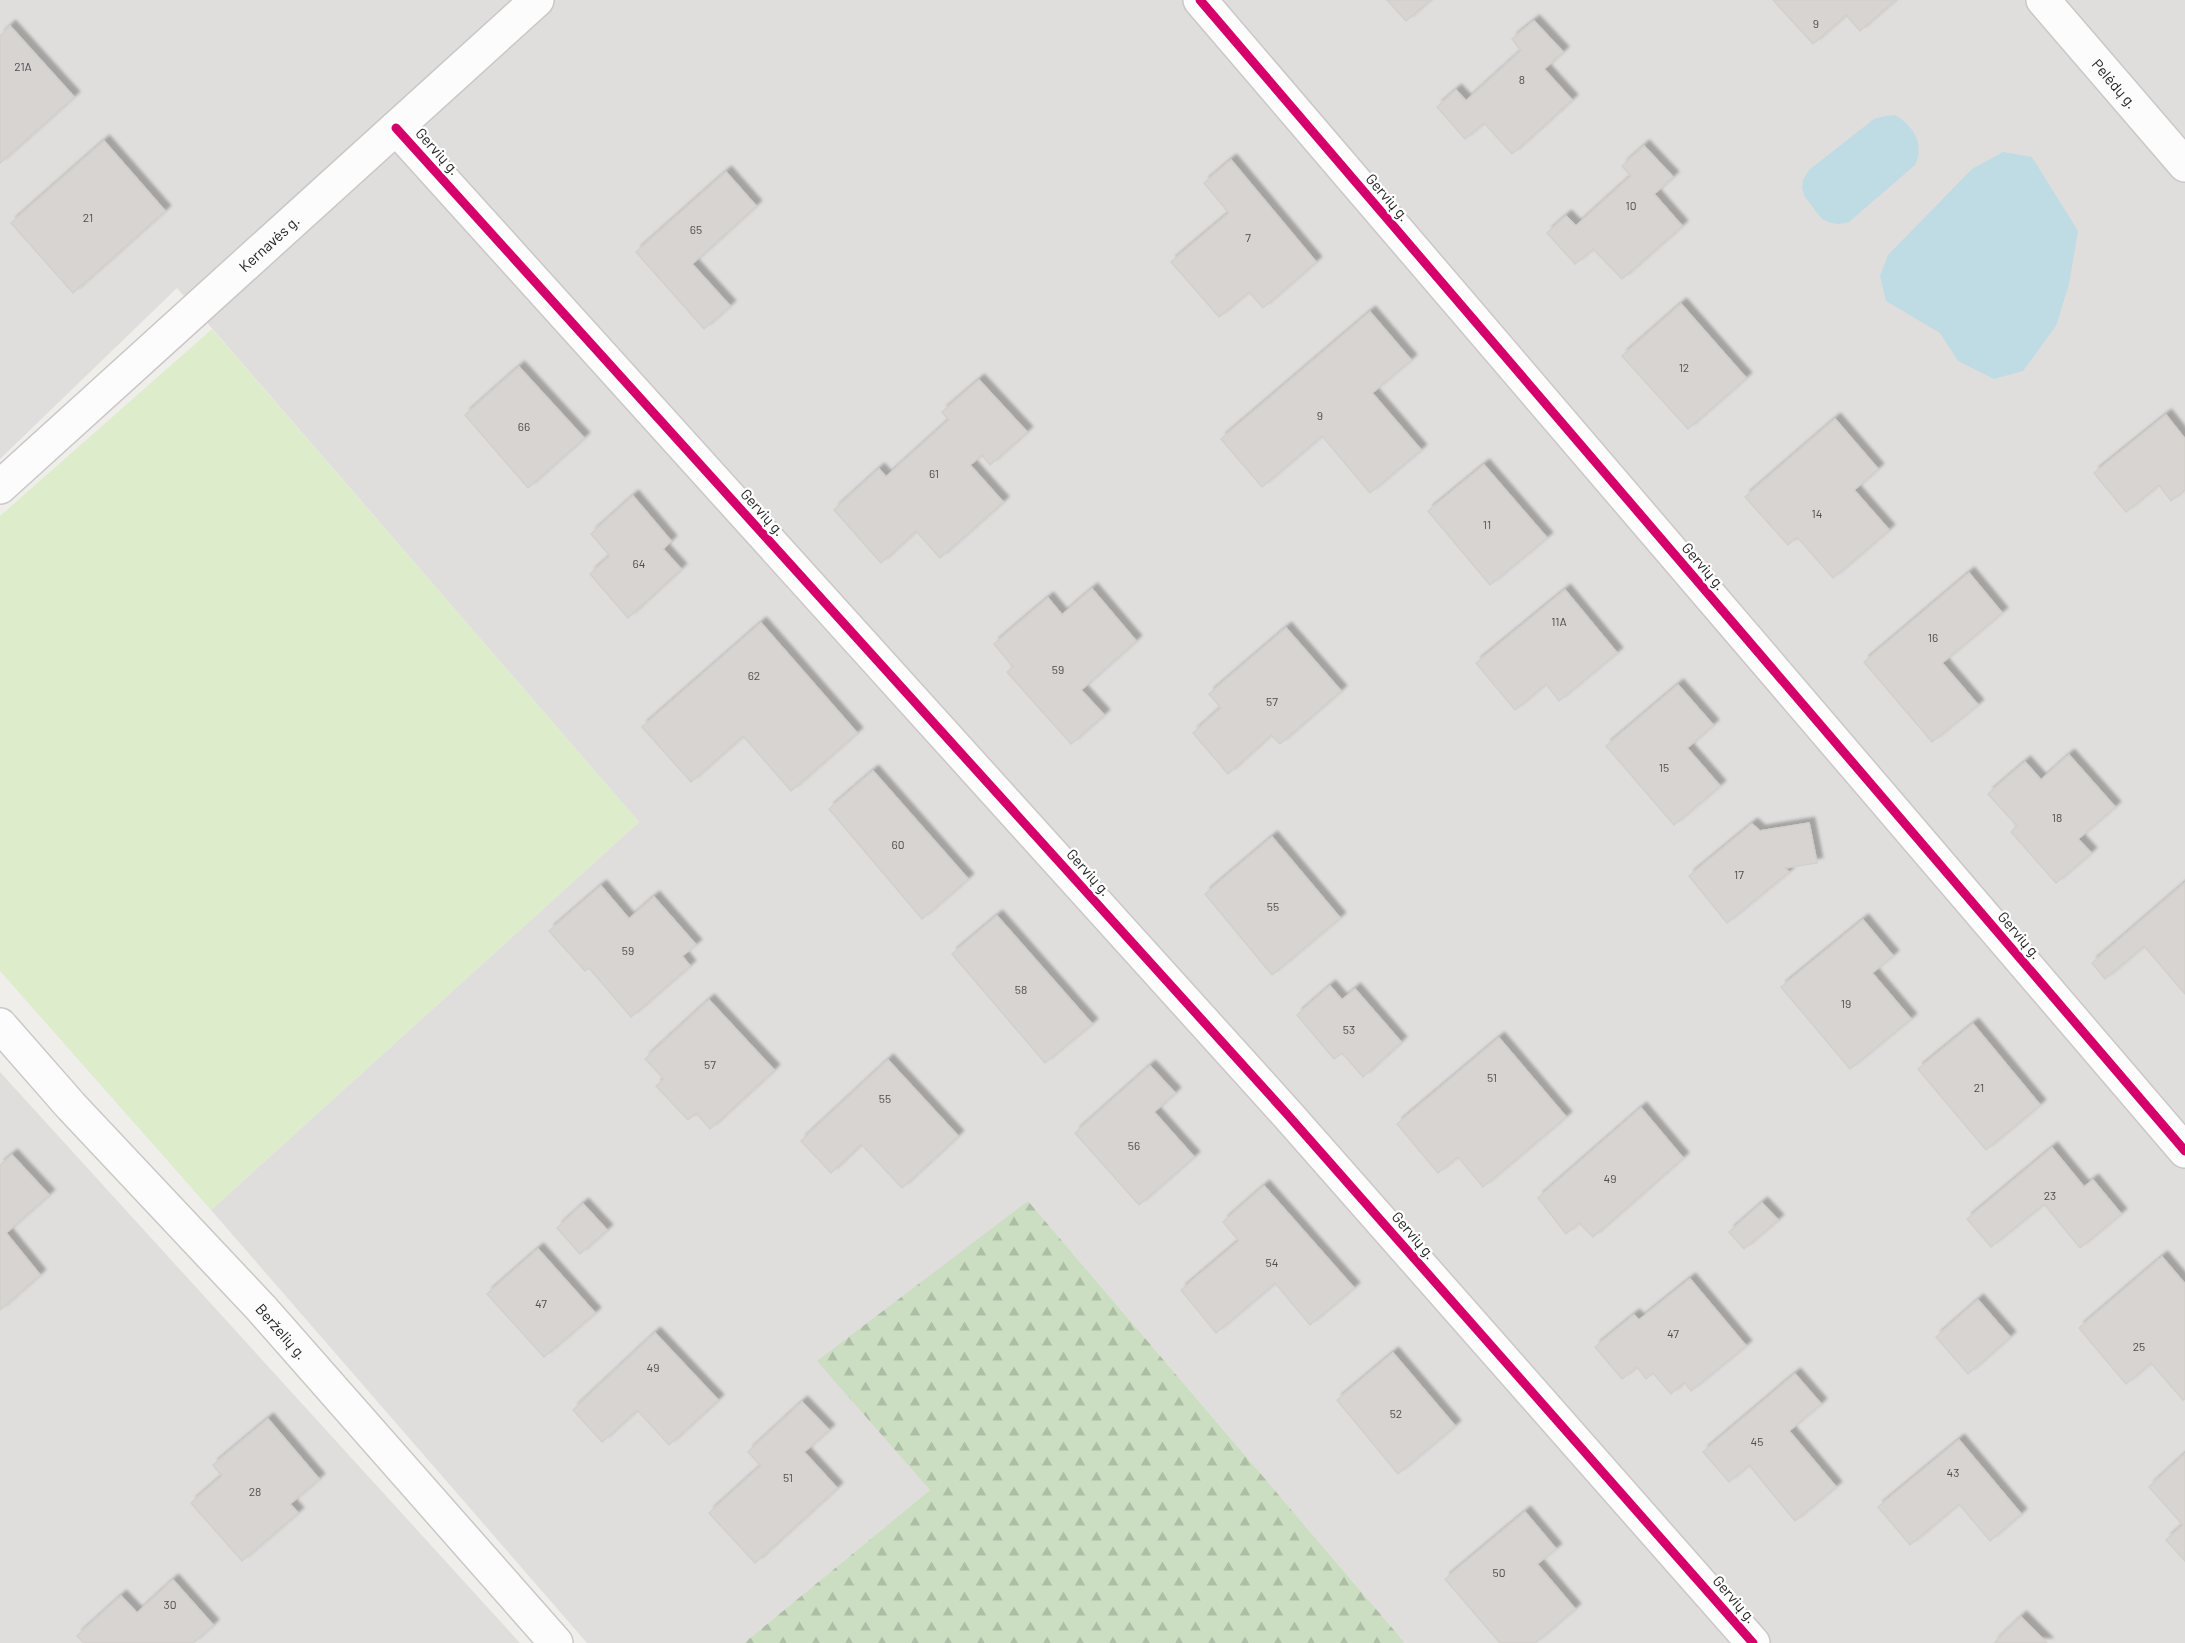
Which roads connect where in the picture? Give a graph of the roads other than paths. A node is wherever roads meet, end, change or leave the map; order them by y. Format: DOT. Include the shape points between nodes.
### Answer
graph roads {
  1 [pos="537,0"];
  2 [pos="1200,0"];
  3 [pos="2043,0"];
  4 [pos="396,128"];
  5 [pos="2185,165"];
  6 [pos="0,487"];
  7 [pos="0,1025"];
  8 [pos="2185,1151"];
  9 [pos="556,1643"];
  10 [pos="1753,1643"];
  1 -- 4 [label="street, Kernavės g."];
  2 -- 8 [label="street, Gervių g."];
  3 -- 5 [label="street, Pelėdų g."];
  4 -- 6 [label="street, Kernavės g."];
  4 -- 10 [label="street, Gervių g." via="1287,1114"];
  7 -- 9 [label="street, Berželių g." via="261,1308"];
}
